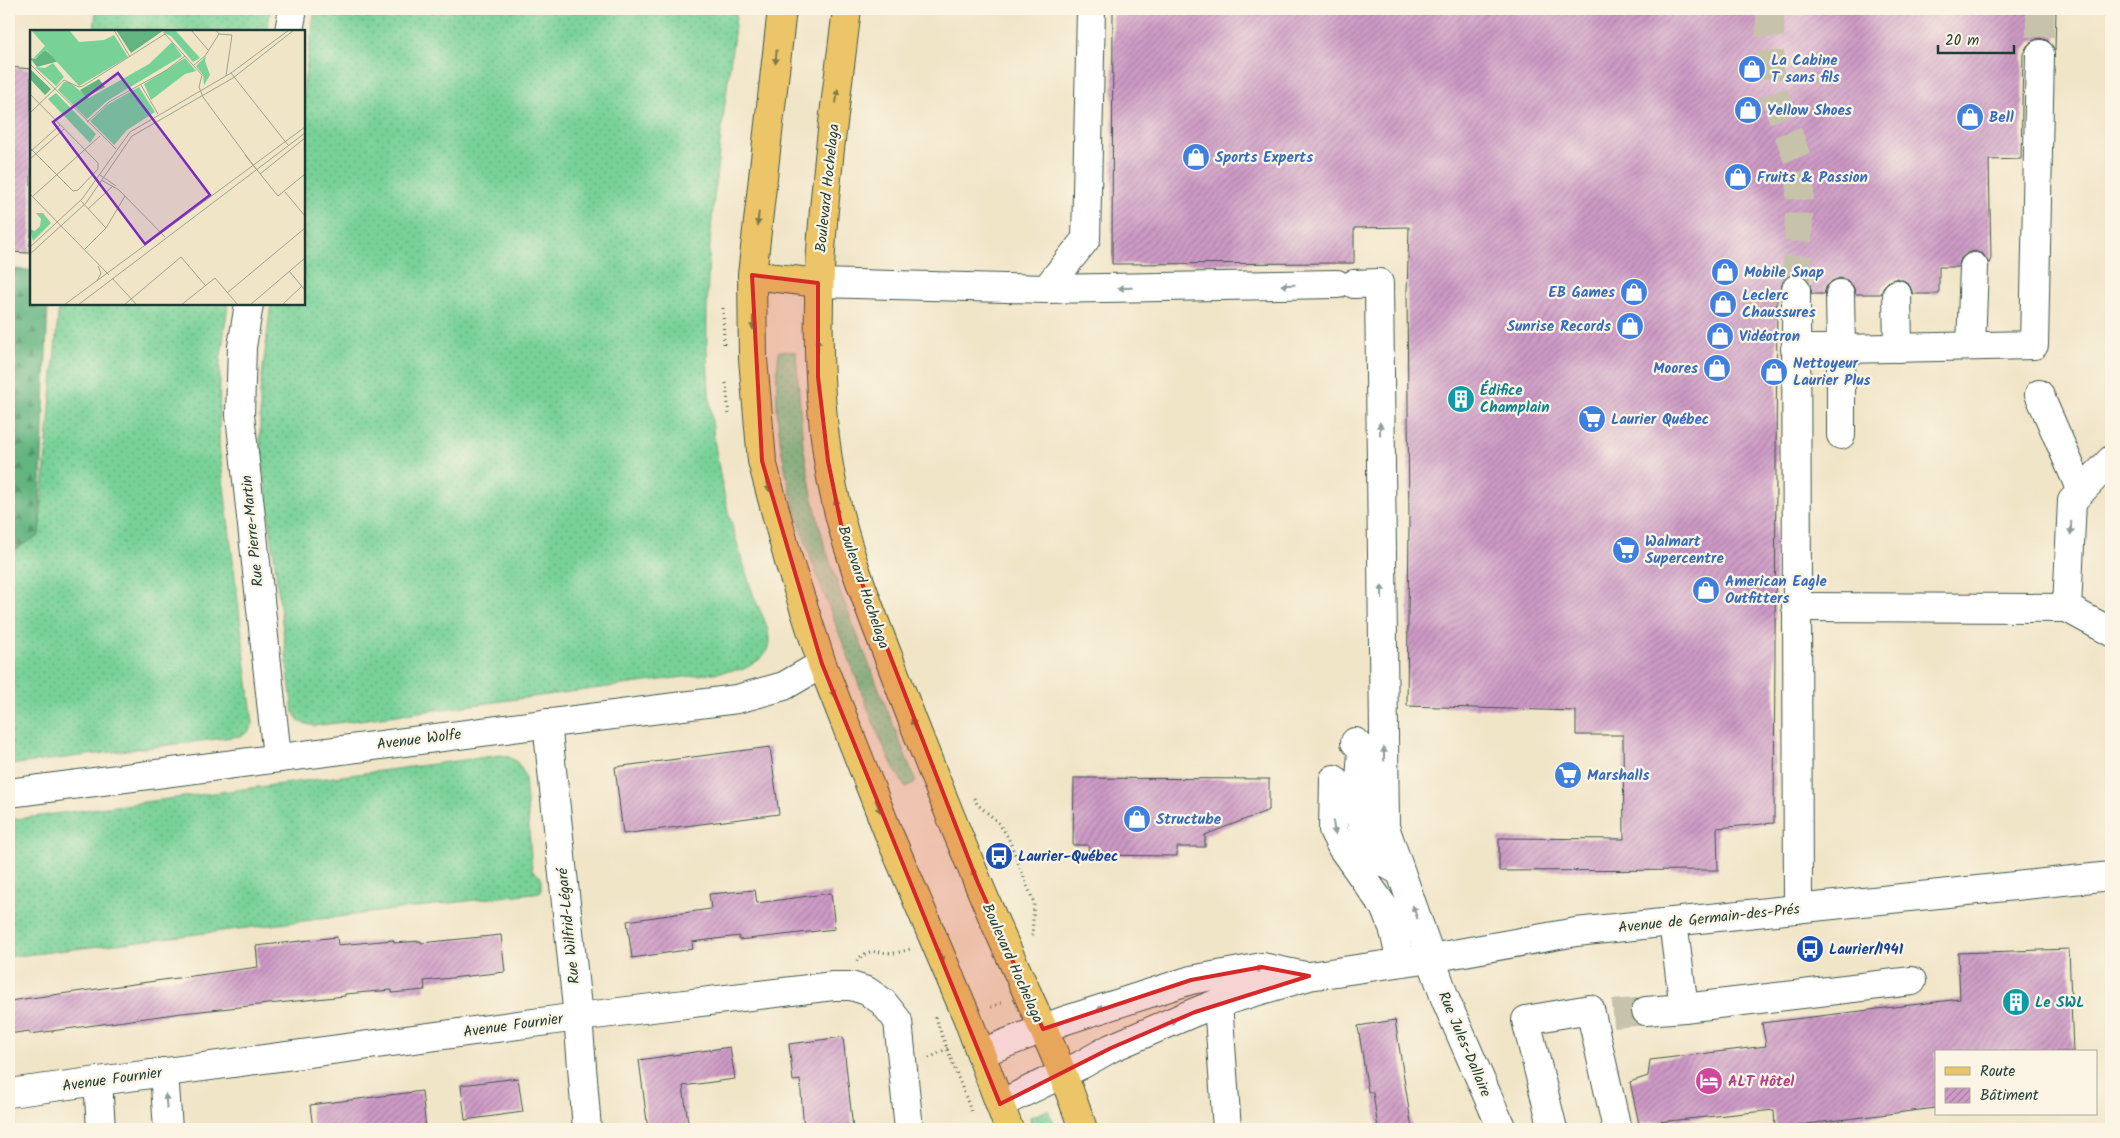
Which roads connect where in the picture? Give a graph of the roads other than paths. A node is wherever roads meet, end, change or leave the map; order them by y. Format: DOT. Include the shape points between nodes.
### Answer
graph roads {
  1 [pos="293,9"];
  2 [pos="782,9"];
  3 [pos="848,9"];
  4 [pos="1091,9"];
  5 [pos="289,30"];
  6 [pos="2040,54"];
  7 [pos="1974,267"];
  8 [pos="752,275"];
  9 [pos="818,283"];
  10 [pos="1046,289"];
  11 [pos="1796,289"];
  12 [pos="1840,294"];
  13 [pos="1898,294"];
  14 [pos="249,305"];
  15 [pos="1971,346"];
  16 [pos="1898,348"];
  17 [pos="1795,349"];
  18 [pos="1841,349"];
  19 [pos="2039,394"];
  20 [pos="1841,436"];
  21 [pos="2111,460"];
  22 [pos="2081,491"];
  23 [pos="1796,607"];
  24 [pos="2067,608"];
  25 [pos="2111,632"];
  26 [pos="822,664"];
  27 [pos="547,723"];
  28 [pos="1355,742"];
  29 [pos="277,757"];
  30 [pos="1334,779"];
  31 [pos="9,793"];
  32 [pos="1401,872"];
  33 [pos="2111,876"];
  34 [pos="1798,909"];
  35 [pos="1673,922"];
  36 [pos="1431,958"];
  37 [pos="1401,962"];
  38 [pos="1309,976"];
  39 [pos="1912,981"];
  40 [pos="1218,1003"];
  41 [pos="1684,1008"];
  42 [pos="1646,1011"];
  43 [pos="578,1017"];
  44 [pos="1043,1029"];
  45 [pos="978,1043"];
  46 [pos="164,1072"];
  47 [pos="1063,1073"];
  48 [pos="98,1081"];
  49 [pos="9,1093"];
  50 [pos="1000,1104"];
  51 [pos="101,1129"];
  52 [pos="168,1129"];
  53 [pos="587,1129"];
  54 [pos="909,1129"];
  55 [pos="1009,1129"];
  56 [pos="1083,1129"];
  57 [pos="1227,1129"];
  58 [pos="1502,1129"];
  59 [pos="1554,1129"];
  60 [pos="1617,1129"];
  1 -- 5 [label="street"];
  2 -- 8 [label="main road, one-way"];
  9 -- 3 [label="main road, Boulevard Hochelaga, one-way" via="830,148"];
  4 -- 10 [label="street" via="1086,240"];
  6 -- 15 [label="street" via="2034,345"];
  7 -- 15 [label="street"];
  8 -- 9 [label="main road"];
  8 -- 26 [label="main road, one-way" via="753,359 762,460 789,562"];
  9 -- 10 [label="street"];
  44 -- 9 [label="main road, Boulevard Hochelaga, one-way" via="978,883 897,682 846,543 828,461 819,386"];
  32 -- 10 [label="street, Rue Jules-Dallaire, one-way" via="1385,827 1379,283"];
  11 -- 17 [label="street"];
  12 -- 18 [label="street"];
  13 -- 16 [label="street"];
  14 -- 29 [label="street, Rue Pierre-Martin" via="242,347 240,415"];
  15 -- 16 [label="street"];
  16 -- 18 [label="street"];
  17 -- 18 [label="street"];
  17 -- 23 [label="street"];
  18 -- 20 [label="street"];
  19 -- 22 [label="street"];
  21 -- 22 [label="street"];
  22 -- 24 [label="street, one-way" via="2072,501"];
  23 -- 24 [label="street"];
  23 -- 34 [label="street"];
  24 -- 25 [label="street"];
  26 -- 27 [label="street, Avenue Wolfe" via="784,686 737,699"];
  26 -- 45 [label="main road, one-way" via="888,832"];
  27 -- 29 [label="street, Avenue Wolfe"];
  27 -- 43 [label="street, Rue Wilfrid-Légaré"];
  28 -- 32 [label="street" via="1362,749 1360,822 1368,844 1381,860"];
  29 -- 31 [label="street, Avenue Wolfe"];
  30 -- 37 [label="street, one-way" via="1333,830 1342,848 1384,906 1393,927"];
  36 -- 32 [label="street, Rue Jules-Dallaire, one-way"];
  33 -- 34 [label="street, Avenue de Germain-des-Prés"];
  34 -- 35 [label="street, Avenue de Germain-des-Prés"];
  35 -- 36 [label="street, Avenue de Germain-des-Prés" via="1576,932"];
  35 -- 41 [label="street"];
  36 -- 37 [label="street, Avenue de Germain-des-Prés"];
  36 -- 58 [label="street, Rue Jules-Dallaire" via="1446,1001"];
  37 -- 38 [label="street, Avenue de Germain-des-Prés"];
  38 -- 40 [label="street, Avenue de Germain-des-Prés"];
  38 -- 44 [label="street, Avenue de Germain-des-Prés, one-way" via="1262,967 1191,980"];
  39 -- 41 [label="street"];
  47 -- 40 [label="street, Avenue de Germain-des-Prés, one-way" via="1111,1048"];
  40 -- 57 [label="street"];
  41 -- 42 [label="street"];
  43 -- 46 [label="street, Avenue Fournier"];
  43 -- 53 [label="street, Rue Wilfrid-Légaré"];
  43 -- 54 [label="street, Avenue Fournier" via="833,986 851,986 867,991 883,1002 898,1021"];
  44 -- 45 [label="street, Avenue de Germain-des-Prés"];
  44 -- 47 [label="main road, Boulevard Hochelaga"];
  45 -- 50 [label="main road"];
  46 -- 48 [label="street, Avenue Fournier"];
  52 -- 46 [label="street, one-way"];
  47 -- 50 [label="street, Avenue de Germain-des-Prés"];
  47 -- 56 [label="main road, Boulevard Hochelaga"];
  48 -- 49 [label="street, Avenue Fournier"];
  48 -- 51 [label="street"];
  50 -- 55 [label="main road"];
  59 -- 60 [label="street" via="1526,1020 1590,1009 1602,1015"];
}
